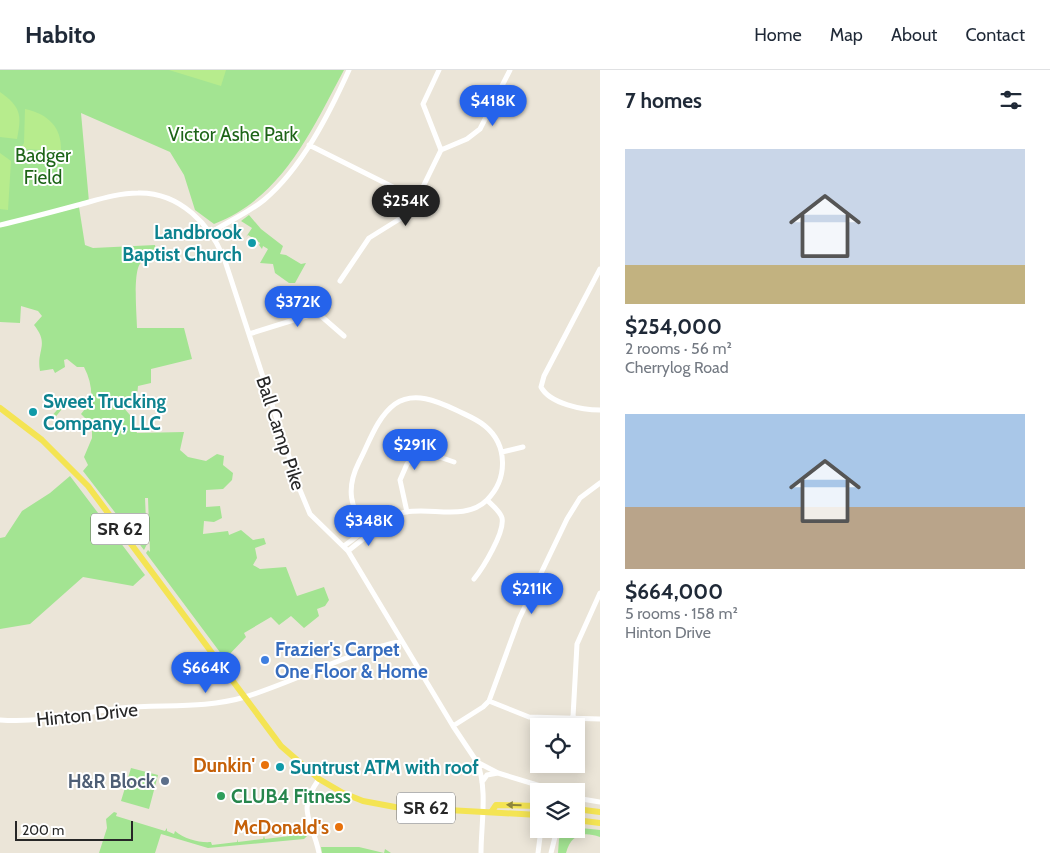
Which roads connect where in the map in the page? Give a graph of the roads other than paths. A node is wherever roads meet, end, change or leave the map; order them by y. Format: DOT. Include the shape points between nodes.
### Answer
graph roads {
  1 [pos="350,70"];
  2 [pos="440,70"];
  3 [pos="510,70"];
  4 [pos="309,145"];
  5 [pos="441,150"];
  6 [pos="417,199"];
  7 [pos="0,225"];
  8 [pos="212,232"];
  9 [pos="600,269"];
  10 [pos="340,281"];
  11 [pos="249,334"];
  12 [pos="344,336"];
  13 [pos="0,408"];
  14 [pos="600,410"];
  15 [pos="523,447"];
  16 [pos="502,452"];
  17 [pos="454,462"];
  18 [pos="600,483"];
  19 [pos="487,500"];
  20 [pos="407,512"];
  21 [pos="369,530"];
  22 [pos="344,546"];
  23 [pos="348,551"];
  24 [pos="474,579"];
  25 [pos="600,593"];
  26 [pos="402,641"];
  27 [pos="245,697"];
  28 [pos="489,701"];
  29 [pos="573,717"];
  30 [pos="600,719"];
  31 [pos="1,720"];
  32 [pos="0,726"];
  33 [pos="453,726"];
  34 [pos="477,762"];
  35 [pos="498,773"];
  36 [pos="319,780"];
  37 [pos="482,782"];
  38 [pos="531,783"];
  39 [pos="585,800"];
  40 [pos="600,802"];
  41 [pos="530,806"];
  42 [pos="585,810"];
  43 [pos="482,811"];
  44 [pos="492,811"];
  45 [pos="600,812"];
  46 [pos="530,815"];
  47 [pos="585,821"];
  48 [pos="600,823"];
  49 [pos="540,838"];
  50 [pos="555,838"];
  51 [pos="319,853"];
  52 [pos="480,853"];
  53 [pos="540,853"];
  54 [pos="551,853"];
  1 -- 4 [label="street"];
  2 -- 5 [label="street" via="423,104"];
  3 -- 5 [label="street" via="480,129 467,139"];
  4 -- 6 [label="street"];
  4 -- 8 [label="street" via="294,168 271,193 250,211"];
  5 -- 6 [label="street"];
  6 -- 10 [label="street" via="406,215 369,238"];
  7 -- 8 [label="street, Ball Camp Pike" via="110,197 140,193 160,196 178,204"];
  8 -- 11 [label="street, Ball Camp Pike" via="226,261"];
  9 -- 14 [label="street" via="544,376 542,387 547,394 572,407"];
  11 -- 12 [label="street" via="313,314 321,316"];
  11 -- 22 [label="street, Ball Camp Pike" via="304,502 310,514"];
  13 -- 27 [label="main road, SR 62" via="42,440 88,486"];
  15 -- 16 [label="street"];
  16 -- 19 [label="street" via="500,480"];
  16 -- 21 [label="street" via="494,435 479,421 430,399 398,402 382,418 350,486 352,506"];
  17 -- 20 [label="street" via="428,453 418,454 407,464 400,480"];
  18 -- 28 [label="street" via="580,498 567,519 519,618"];
  19 -- 20 [label="street" via="467,511"];
  19 -- 24 [label="street" via="502,518 502,526 482,570"];
  20 -- 21 [label="street"];
  21 -- 22 [label="street"];
  21 -- 23 [label="street" via="368,535"];
  22 -- 23 [label="street, Ball Camp Pike"];
  23 -- 26 [label="street, Ball Camp Pike"];
  25 -- 29 [label="street" via="577,644"];
  26 -- 27 [label="street, Hinton Drive" via="357,652"];
  26 -- 33 [label="street, Ball Camp Pike"];
  27 -- 31 [label="street, Hinton Drive" via="210,704 118,709 66,718"];
  27 -- 36 [label="main road, SR 62" via="286,752"];
  28 -- 29 [label="street" via="529,717"];
  28 -- 33 [label="street"];
  29 -- 30 [label="street"];
  31 -- 32 [label="street"];
  33 -- 34 [label="street, Ball Camp Pike"];
  34 -- 35 [label="street, Ball Camp Pike"];
  34 -- 37 [label="street"];
  35 -- 37 [label="street" via="487,775"];
  35 -- 38 [label="street, Ball Camp Pike"];
  36 -- 43 [label="main road, SR 62" via="358,800 381,805"];
  36 -- 51 [label="street" via="306,801"];
  37 -- 43 [label="street"];
  39 -- 40 [label="street"];
  41 -- 44 [label="main road, one-way" via="496,805"];
  42 -- 45 [label="main road"];
  43 -- 44 [label="main road, SR 62"];
  43 -- 52 [label="street"];
  44 -- 46 [label="main road, SR 62"];
  47 -- 48 [label="main road"];
  49 -- 53 [label="street"];
  50 -- 54 [label="street"];
}
